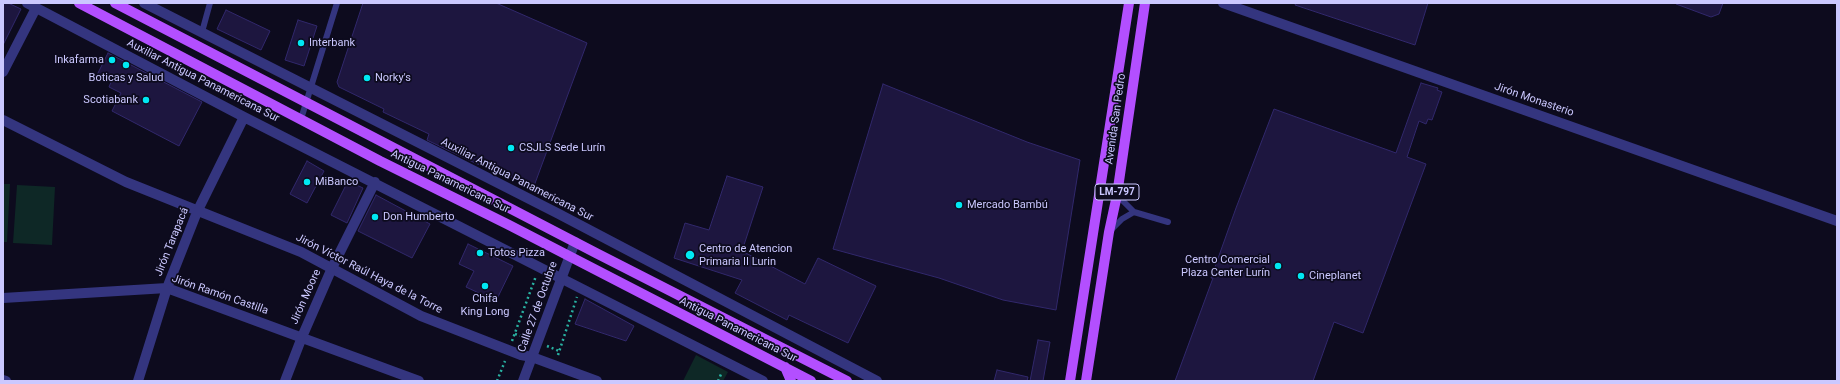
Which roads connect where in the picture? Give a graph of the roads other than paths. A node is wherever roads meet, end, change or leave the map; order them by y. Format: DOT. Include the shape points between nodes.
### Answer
graph roads {
  1 [pos="79,3"];
  2 [pos="115,3"];
  3 [pos="144,3"];
  4 [pos="210,3"];
  5 [pos="337,3"];
  6 [pos="1129,3"];
  7 [pos="1145,3"];
  8 [pos="1223,3"];
  9 [pos="31,5"];
  10 [pos="202,32"];
  11 [pos="3,72"];
  12 [pos="311,88"];
  13 [pos="306,102"];
  14 [pos="244,117"];
  15 [pos="301,119"];
  16 [pos="3,120"];
  17 [pos="375,182"];
  18 [pos="1117,195"];
  19 [pos="197,212"];
  20 [pos="1134,212"];
  21 [pos="1837,220"];
  22 [pos="1168,222"];
  23 [pos="1109,232"];
  24 [pos="575,242"];
  25 [pos="570,257"];
  26 [pos="332,268"];
  27 [pos="562,278"];
  28 [pos="167,288"];
  29 [pos="4,301"];
  30 [pos="302,337"];
  31 [pos="532,357"];
  32 [pos="785,367"];
  33 [pos="3,380"];
  34 [pos="6,381"];
  35 [pos="138,381"];
  36 [pos="285,381"];
  37 [pos="419,381"];
  38 [pos="523,381"];
  39 [pos="597,381"];
  40 [pos="763,381"];
  41 [pos="791,381"];
  42 [pos="811,381"];
  43 [pos="847,381"];
  44 [pos="877,381"];
  45 [pos="1070,381"];
  46 [pos="1086,381"];
  1 -- 15 [label="main road, Antigua Panamericana Sur"];
  2 -- 13 [label="main road, Antigua Panamericana Sur"];
  3 -- 10 [label="street, Auxiliar Antigua Panamericana Sur"];
  4 -- 10 [label="lane"];
  5 -- 12 [label="lane"];
  6 -- 45 [label="main road, Avenida San Pedro / LM-797"];
  7 -- 18 [label="main road, Avenida San Pedro / LM-797"];
  8 -- 21 [label="street, Jirón Monasterio"];
  9 -- 11 [label="street"];
  9 -- 14 [label="street, Auxiliar Antigua Panamericana Sur"];
  10 -- 12 [label="street, Auxiliar Antigua Panamericana Sur"];
  12 -- 13 [label="lane"];
  12 -- 44 [label="street, Auxiliar Antigua Panamericana Sur" via="557,213"];
  13 -- 15 [label="lane"];
  13 -- 24 [label="main road, Antigua Panamericana Sur"];
  14 -- 17 [label="street, Auxiliar Antigua Panamericana Sur"];
  14 -- 19 [label="street, Jirón Tarapacá"];
  15 -- 25 [label="main road, Antigua Panamericana Sur"];
  16 -- 19 [label="street, Jirón Víctor Raúl Haya de la Torre" via="126,182"];
  17 -- 26 [label="street, Jirón Moore"];
  17 -- 27 [label="street, Auxiliar Antigua Panamericana Sur"];
  18 -- 20 [label="lane"];
  18 -- 23 [label="main road, Avenida San Pedro / LM-797"];
  19 -- 26 [label="street, Jirón Víctor Raúl Haya de la Torre" via="301,252"];
  19 -- 28 [label="street, Jirón Tarapacá"];
  20 -- 22 [label="lane"];
  20 -- 23 [label="lane" via="1122,218"];
  23 -- 46 [label="main road, Avenida San Pedro / LM-797"];
  24 -- 25 [label="street, Calle 27 de Octubre"];
  24 -- 43 [label="main road, Antigua Panamericana Sur"];
  25 -- 27 [label="street, Calle 27 de Octubre"];
  25 -- 32 [label="main road, Antigua Panamericana Sur"];
  26 -- 30 [label="street, Jirón Moore"];
  26 -- 31 [label="street, Jirón Víctor Raúl Haya de la Torre" via="421,316"];
  27 -- 31 [label="street, Calle 27 de Octubre"];
  27 -- 40 [label="street"];
  28 -- 29 [label="street, Jirón Ramón Castilla"];
  28 -- 30 [label="street, Jirón Ramón Castilla"];
  28 -- 35 [label="street, Jirón Tarapacá"];
  30 -- 36 [label="street, Jirón Moore"];
  30 -- 37 [label="street, Jirón Ramón Castilla"];
  31 -- 38 [label="street, Calle 27 de Octubre"];
  31 -- 39 [label="street, Jirón Víctor Raúl Haya de la Torre"];
  32 -- 41 [label="main road"];
  32 -- 42 [label="main road, Antigua Panamericana Sur"];
  33 -- 34 [label="street"];
}
